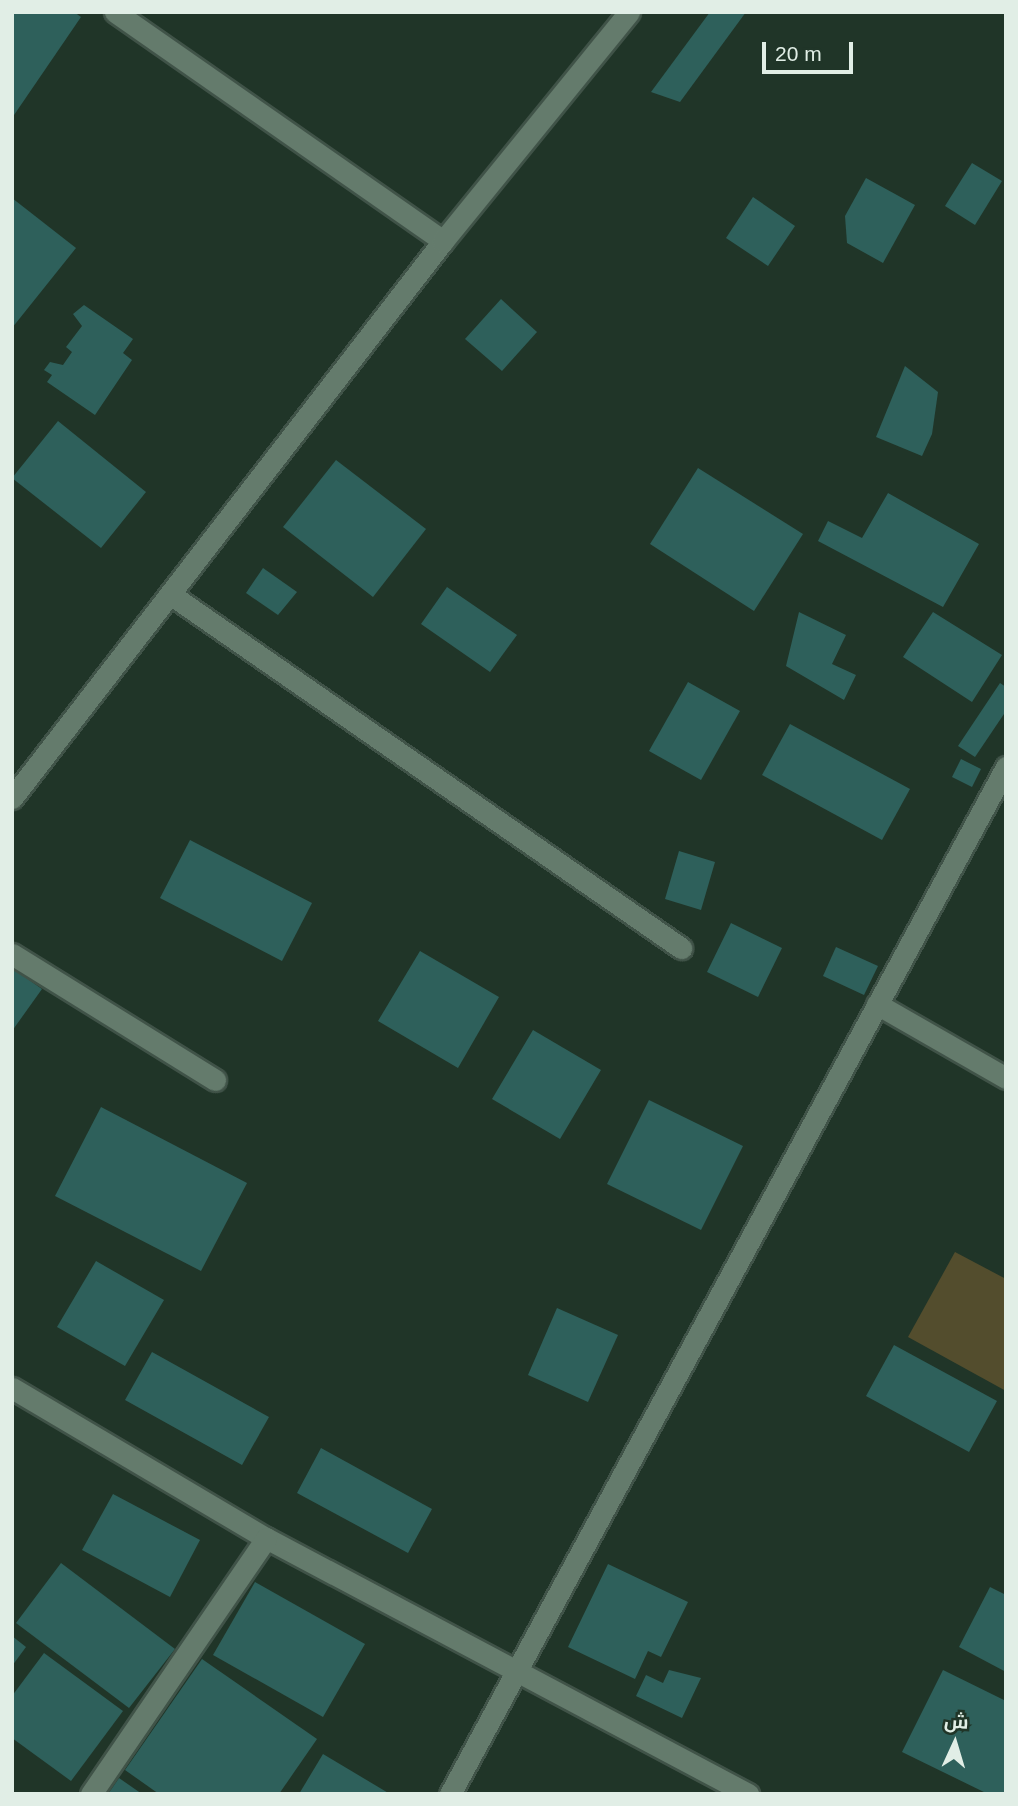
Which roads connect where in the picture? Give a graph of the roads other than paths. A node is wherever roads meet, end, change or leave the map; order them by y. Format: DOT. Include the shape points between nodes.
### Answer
graph roads {
  1 [pos="115,12"];
  2 [pos="629,12"];
  3 [pos="443,241"];
  4 [pos="170,594"];
  5 [pos="1004,774"];
  6 [pos="12,798"];
  7 [pos="681,948"];
  8 [pos="12,954"];
  9 [pos="877,1004"];
  10 [pos="1006,1078"];
  11 [pos="215,1080"];
  12 [pos="12,1388"];
  13 [pos="266,1538"];
  14 [pos="519,1670"];
  15 [pos="91,1794"];
  16 [pos="450,1794"];
  17 [pos="748,1794"];
  1 -- 3 [label="street"];
  2 -- 3 [label="street"];
  3 -- 4 [label="street"];
  4 -- 6 [label="street"];
  4 -- 7 [label="street"];
  5 -- 9 [label="street"];
  8 -- 11 [label="street"];
  9 -- 10 [label="street"];
  9 -- 14 [label="street"];
  12 -- 13 [label="street"];
  13 -- 14 [label="street"];
  13 -- 15 [label="street"];
  14 -- 16 [label="street"];
  14 -- 17 [label="street"];
}
